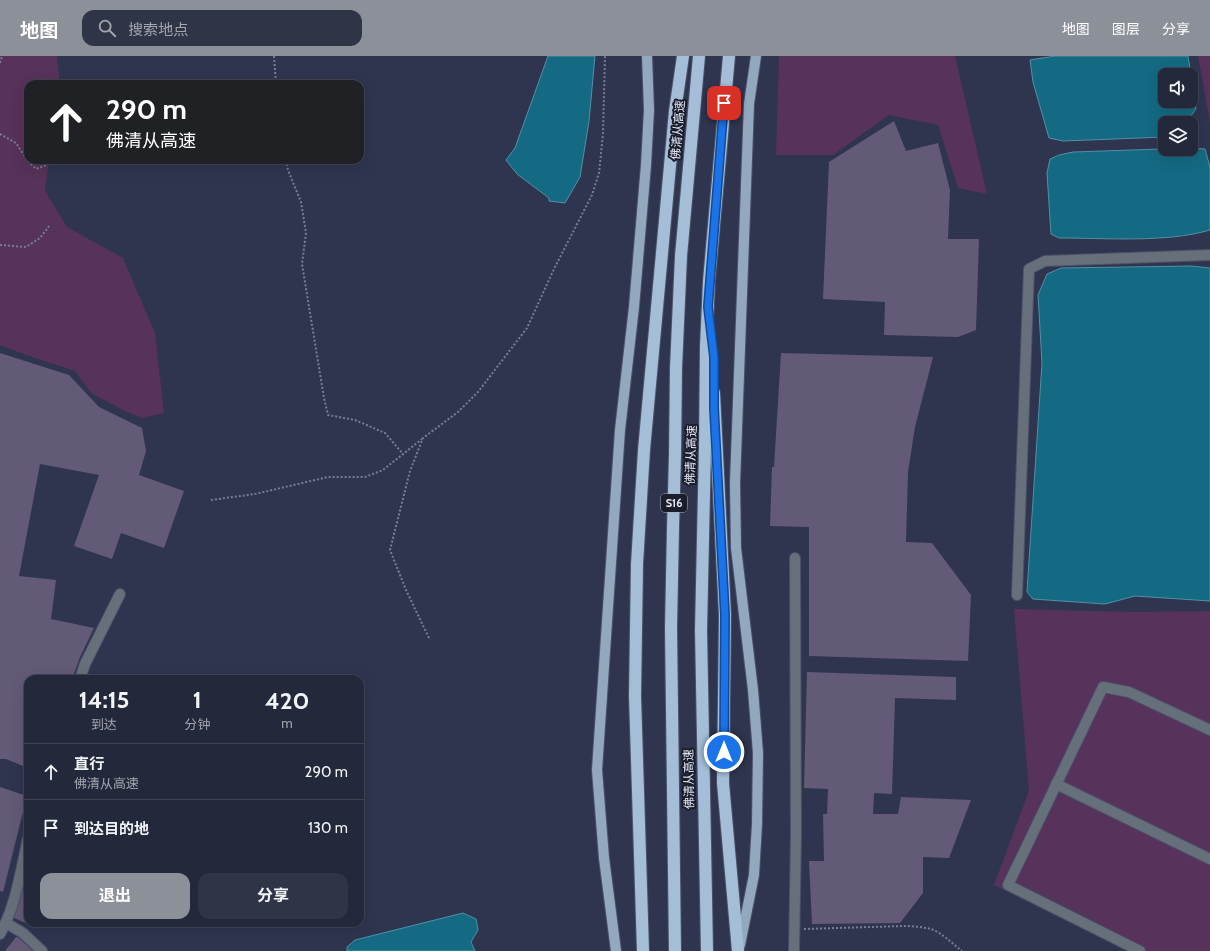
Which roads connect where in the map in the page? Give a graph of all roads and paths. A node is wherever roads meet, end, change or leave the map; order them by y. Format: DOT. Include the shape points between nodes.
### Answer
graph roads {
  1 [pos="2,56"];
  2 [pos="274,56"];
  3 [pos="605,56"];
  4 [pos="647,56"];
  5 [pos="682,56"];
  6 [pos="699,56"];
  7 [pos="729,56"];
  8 [pos="756,56"];
  9 [pos="0,63"];
  10 [pos="276,80"];
  11 [pos="0,134"];
  12 [pos="24,155"];
  13 [pos="31,164"];
  14 [pos="49,164"];
  15 [pos="287,164"];
  16 [pos="49,226"];
  17 [pos="0,245"];
  18 [pos="1210,255"];
  19 [pos="708,307"];
  20 [pos="423,438"];
  21 [pos="403,454"];
  22 [pos="211,500"];
  23 [pos="794,558"];
  24 [pos="120,594"];
  25 [pos="1017,595"];
  26 [pos="429,638"];
  27 [pos="81,675"];
  28 [pos="1210,730"];
  29 [pos="1056,784"];
  30 [pos="24,858"];
  31 [pos="1210,859"];
  32 [pos="6,923"];
  33 [pos="794,929"];
  34 [pos="0,934"];
  35 [pos="42,951"];
  36 [pos="616,951"];
  37 [pos="643,951"];
  38 [pos="675,951"];
  39 [pos="707,951"];
  40 [pos="738,951"];
  41 [pos="794,951"];
  42 [pos="962,951"];
  43 [pos="1140,951"];
  1 -- 9 [label="path"];
  2 -- 10 [label="path"];
  3 -- 20 [label="path" via="603,134 599,173 592,195 527,328 478,392 458,412"];
  4 -- 36 [label="main road" via="649,110 646,166 620,430 597,770 604,858"];
  5 -- 37 [label="highway" via="644,450 638,564 635,696"];
  6 -- 38 [label="highway, 佛清从高速 / S16" via="681,249 676,368 671,628"];
  7 -- 19 [label="highway, 佛清从高速 / S16"];
  8 -- 40 [label="main road" via="749,104 735,482 736,548 753,690 757,824 754,875"];
  11 -- 12 [label="path" via="16,143"];
  13 -- 14 [label="path" via="36,169"];
  15 -- 21 [label="path" via="301,202 306,233 302,264 328,415 355,420 385,433"];
  16 -- 17 [label="path" via="40,238 26,247"];
  18 -- 25 [label="street" via="1045,261 1029,268"];
  19 -- 39 [label="highway, 佛清从高速 / S16" via="701,615"];
  19 -- 40 [label="highway" via="714,357 714,415 725,615 723,783"];
  20 -- 21 [label="path"];
  20 -- 26 [label="path" via="410,471 390,550"];
  21 -- 22 [label="path" via="382,470 366,477 328,477 255,494"];
  23 -- 33 [label="street"];
  24 -- 27 [label="street"];
  28 -- 29 [label="street" via="1129,692 1102,687"];
  29 -- 31 [label="street"];
  29 -- 43 [label="street" via="1008,885"];
  30 -- 32 [label="street"];
  32 -- 34 [label="street"];
  32 -- 35 [label="street" via="23,933"];
  33 -- 41 [label="street"];
  33 -- 42 [label="path" via="903,926 932,929"];
}
